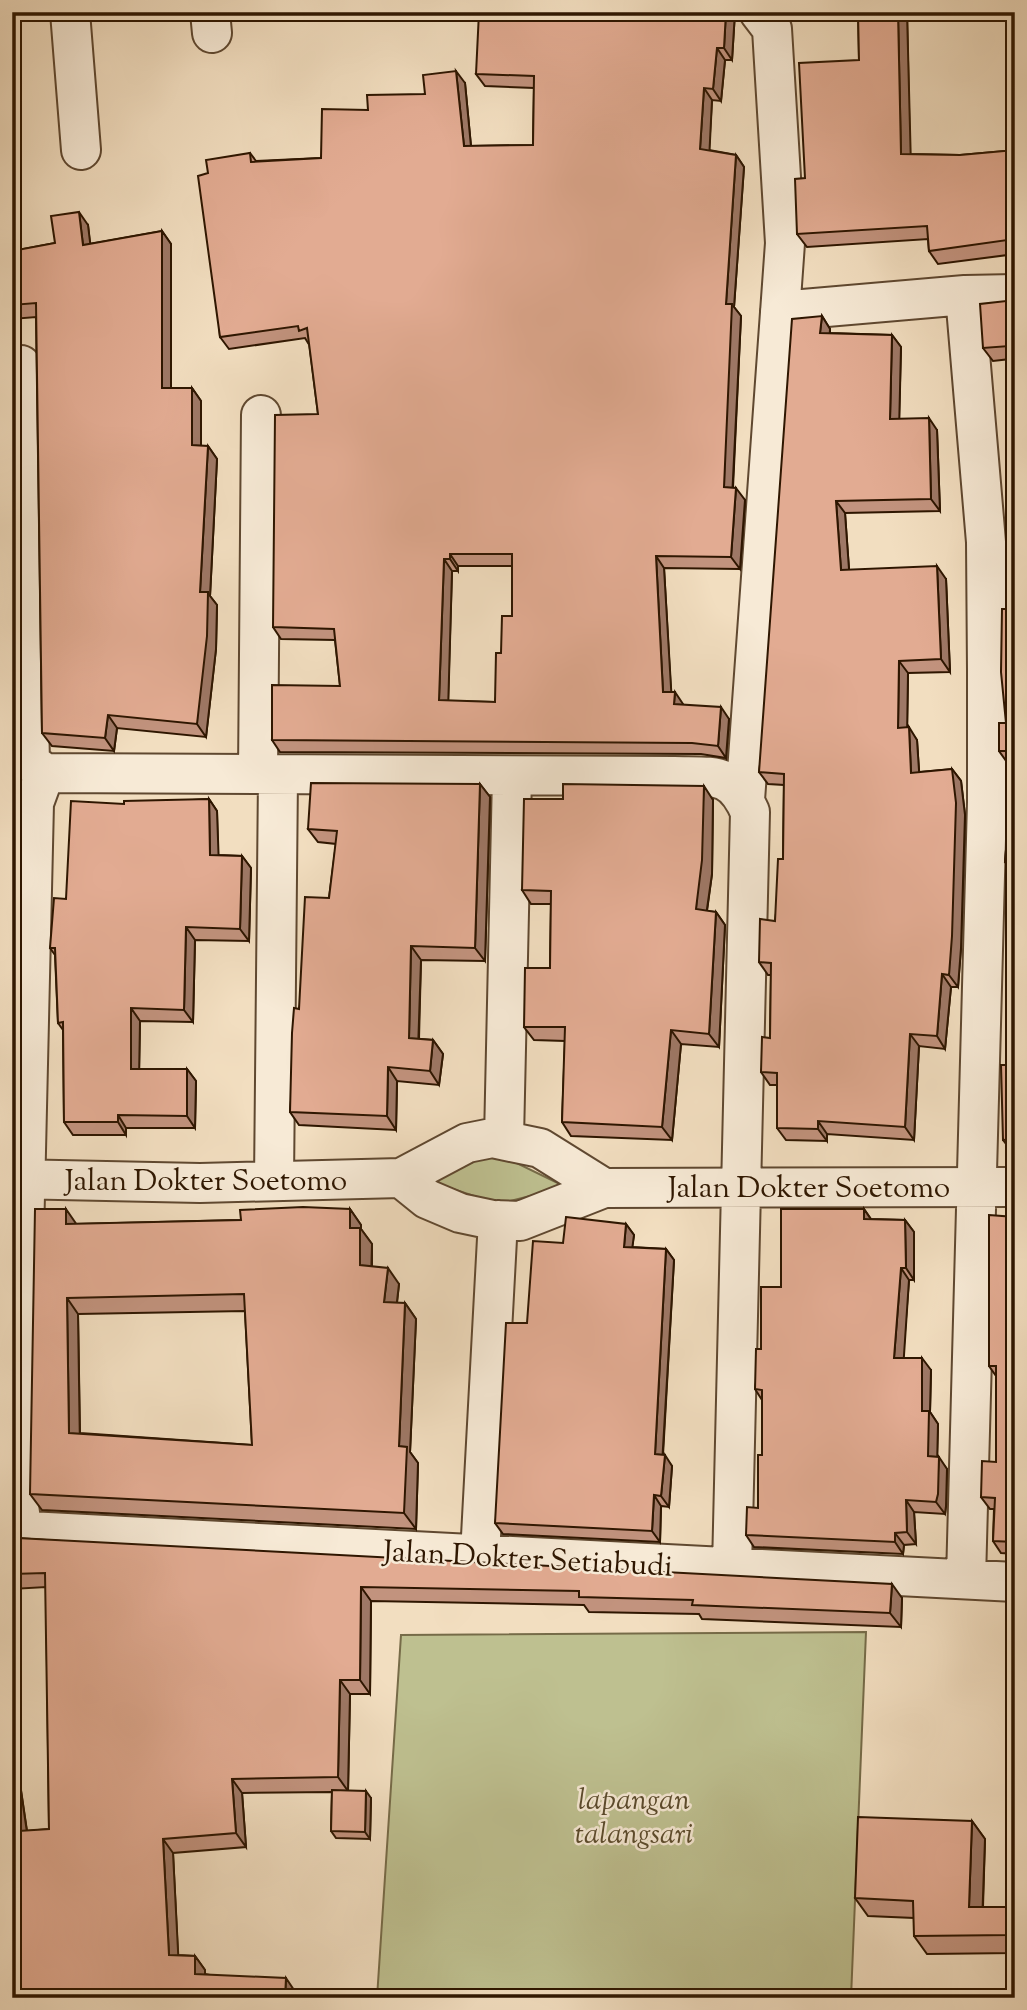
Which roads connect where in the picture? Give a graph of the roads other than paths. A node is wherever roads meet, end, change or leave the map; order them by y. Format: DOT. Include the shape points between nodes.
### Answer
graph roads {
  1 [pos="70,12"];
  2 [pos="759,12"];
  3 [pos="80,150"];
  4 [pos="1015,294"];
  5 [pos="965,295"];
  6 [pos="780,311"];
  7 [pos="21,365"];
  8 [pos="261,415"];
  9 [pos="29,761"];
  10 [pos="268,775"];
  11 [pos="512,776"];
  12 [pos="745,800"];
  13 [pos="504,1139"];
  14 [pos="401,1178"];
  15 [pos="20,1180"];
  16 [pos="274,1181"];
  17 [pos="742,1187"];
  18 [pos="976,1187"];
  19 [pos="1015,1187"];
  20 [pos="604,1188"];
  21 [pos="498,1220"];
  22 [pos="481,1555"];
  23 [pos="732,1568"];
  24 [pos="966,1580"];
  25 [pos="1015,1582"];
  1 -- 3 [label="street"];
  2 -- 6 [label="street" via="772,29 785,243"];
  4 -- 5 [label="street"];
  5 -- 6 [label="street"];
  5 -- 18 [label="street" via="986,542 987,802"];
  6 -- 12 [label="street"];
  7 -- 9 [label="street"];
  8 -- 10 [label="street"];
  9 -- 10 [label="street"];
  9 -- 15 [label="street" via="34,803"];
  10 -- 11 [label="street"];
  10 -- 16 [label="street"];
  11 -- 12 [label="street" via="721,777 736,785"];
  11 -- 13 [label="street"];
  12 -- 17 [label="street" via="750,812"];
  13 -- 14 [label="street, Jalan Dokter Soetomo" via="467,1143"];
  13 -- 20 [label="street, Jalan Dokter Soetomo" via="540,1148"];
  14 -- 16 [label="street, Jalan Dokter Soetomo"];
  14 -- 21 [label="street, Jalan Dokter Soetomo" via="427,1199 460,1213"];
  15 -- 16 [label="street, Jalan Dokter Soetomo"];
  15 -- 22 [label="street, Jalan Dokter Setiabudi" via="18,1499 28,1531"];
  17 -- 18 [label="street, Jalan Dokter Soetomo"];
  17 -- 20 [label="street, Jalan Dokter Soetomo"];
  17 -- 23 [label="street"];
  18 -- 19 [label="street, Jalan Dokter Soetomo"];
  18 -- 24 [label="street"];
  20 -- 21 [label="street, Jalan Dokter Soetomo" via="534,1218"];
  21 -- 22 [label="street"];
  22 -- 23 [label="street, Jalan Dokter Setiabudi"];
  23 -- 24 [label="street, Jalan Dokter Setiabudi"];
  24 -- 25 [label="street, Jalan Dokter Setiabudi"];
}
